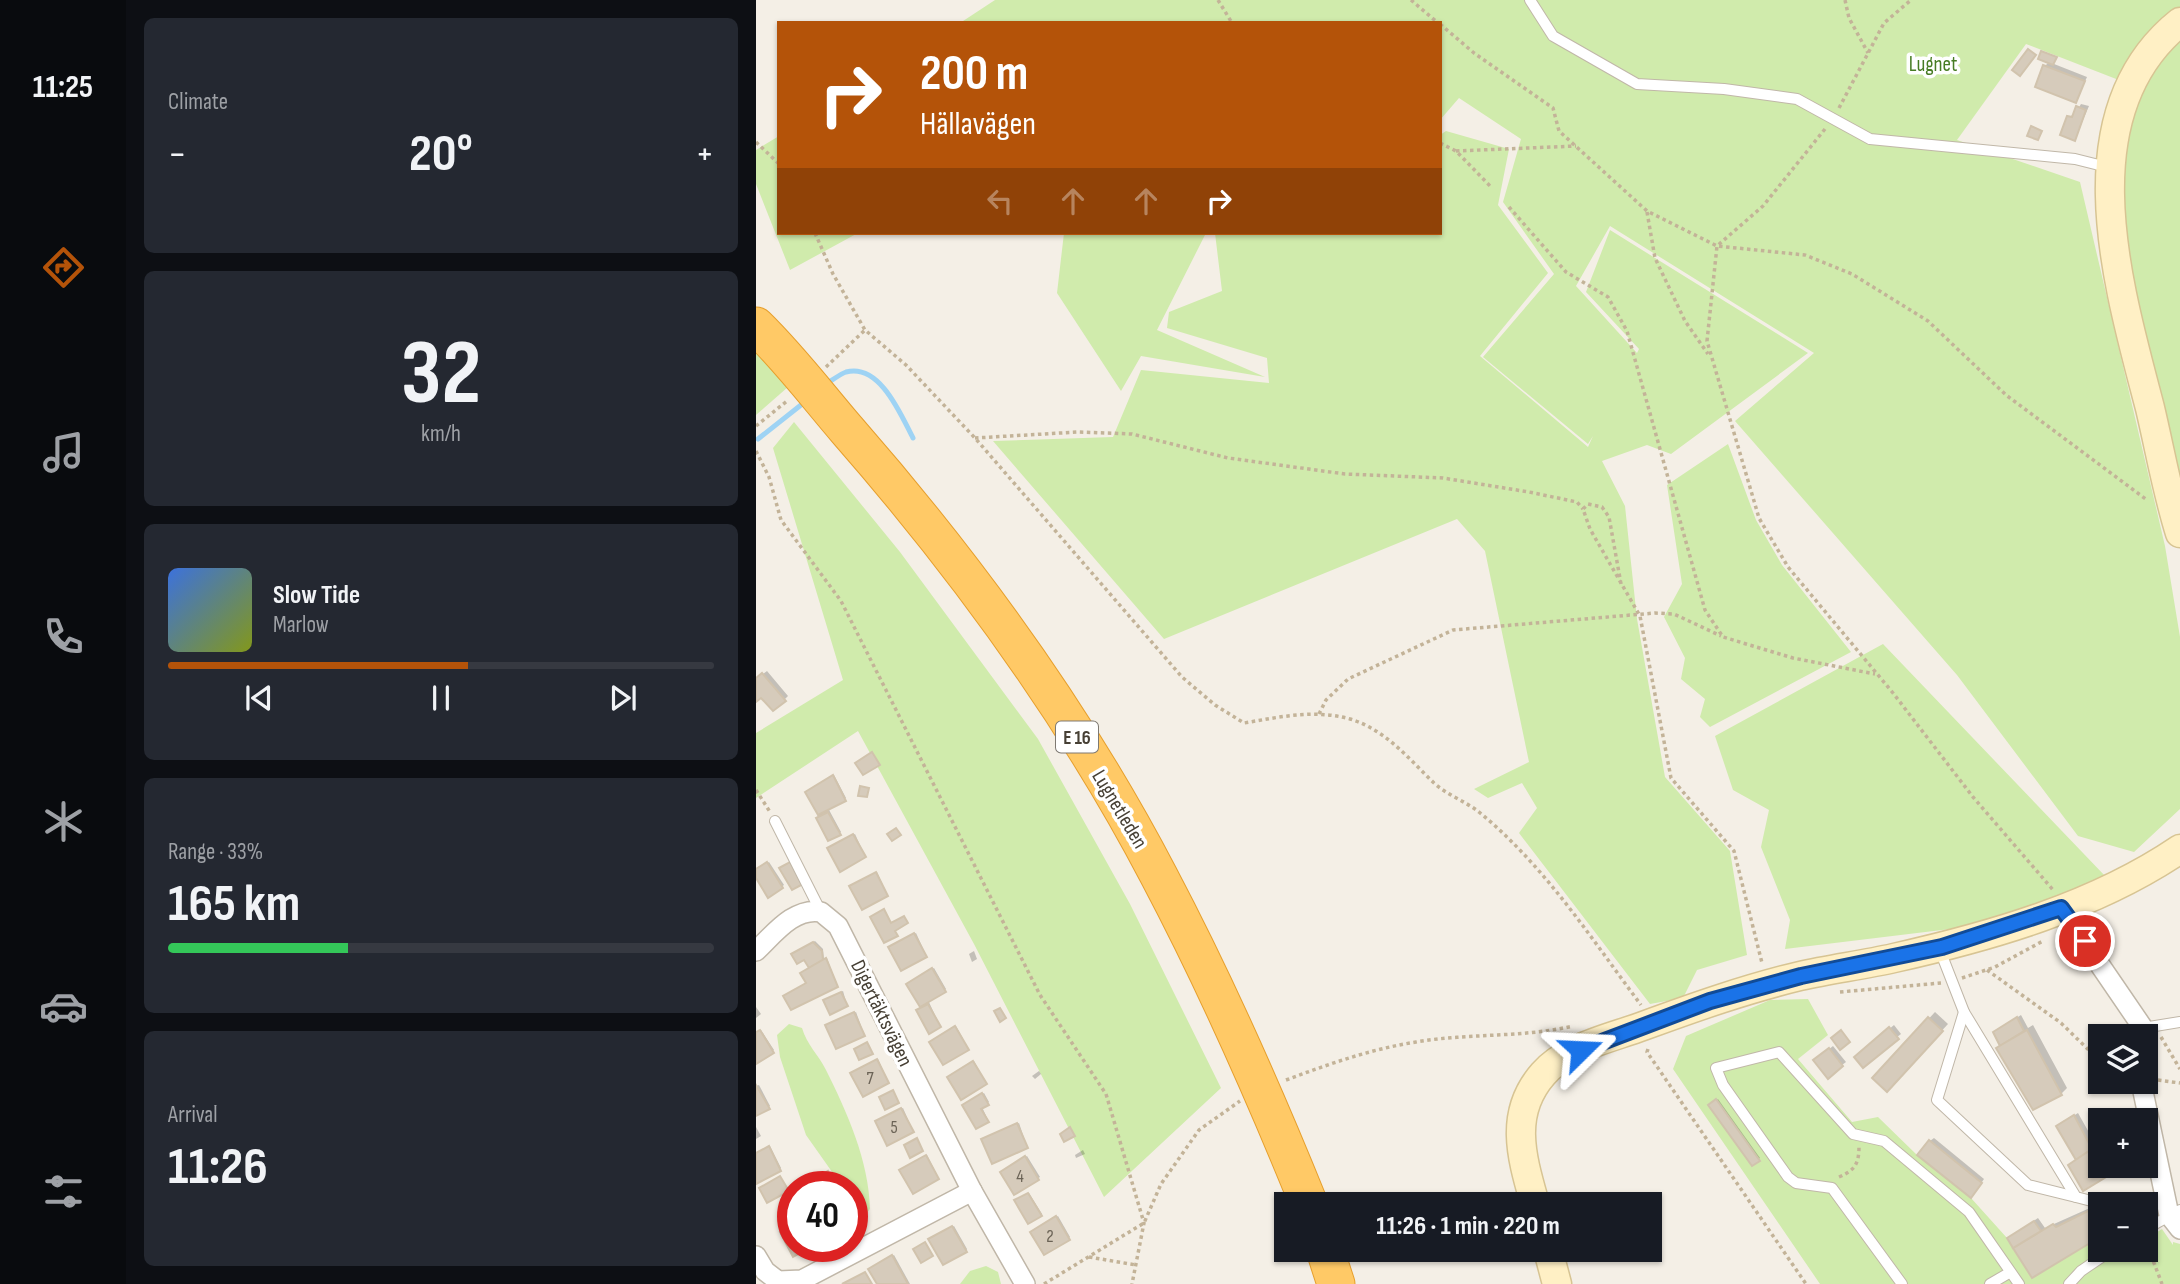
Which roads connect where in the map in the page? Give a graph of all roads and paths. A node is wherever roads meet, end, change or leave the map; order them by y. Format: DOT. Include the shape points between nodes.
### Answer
graph roads {
  1 [pos="1218,0"];
  2 [pos="1411,0"];
  3 [pos="1530,0"];
  4 [pos="1846,0"];
  5 [pos="1231,21"];
  6 [pos="1436,21"];
  7 [pos="2180,22"];
  8 [pos="1442,26"];
  9 [pos="1868,53"];
  10 [pos="756,142"];
  11 [pos="1442,144"];
  12 [pos="1576,146"];
  13 [pos="1456,151"];
  14 [pos="777,162"];
  15 [pos="2111,168"];
  16 [pos="1491,187"];
  17 [pos="1509,207"];
  18 [pos="1647,211"];
  19 [pos="816,235"];
  20 [pos="1717,246"];
  21 [pos="756,326"];
  22 [pos="865,330"];
  23 [pos="1711,358"];
  24 [pos="817,376"];
  25 [pos="789,400"];
  26 [pos="756,426"];
  27 [pos="975,438"];
  28 [pos="756,451"];
  29 [pos="2149,502"];
  30 [pos="1583,509"];
  31 [pos="2180,533"];
  32 [pos="1622,584"];
  33 [pos="1640,616"];
  34 [pos="1723,637"];
  35 [pos="1877,674"];
  36 [pos="1319,714"];
  37 [pos="756,790"];
  38 [pos="775,821"];
  39 [pos="2180,849"];
  40 [pos="2064,907"];
  41 [pos="821,912"];
  42 [pos="1939,947"];
  43 [pos="756,951"];
  44 [pos="1987,970"];
  45 [pos="1768,985"];
  46 [pos="1631,1010"];
  47 [pos="1964,1012"];
  48 [pos="2180,1022"];
  49 [pos="2138,1024"];
  50 [pos="1577,1025"];
  51 [pos="2158,1028"];
  52 [pos="2158,1034"];
  53 [pos="1650,1042"];
  54 [pos="2088,1049"];
  55 [pos="2180,1069"];
  56 [pos="2158,1080"];
  57 [pos="1280,1083"];
  58 [pos="2180,1083"];
  59 [pos="2144,1094"];
  60 [pos="1245,1099"];
  61 [pos="1857,1135"];
  62 [pos="1817,1184"];
  63 [pos="972,1191"];
  64 [pos="1304,1192"];
  65 [pos="1532,1192"];
  66 [pos="2076,1196"];
  67 [pos="2088,1200"];
  68 [pos="2176,1218"];
  69 [pos="1144,1223"];
  70 [pos="2158,1224"];
  71 [pos="756,1256"];
  72 [pos="1087,1256"];
  73 [pos="1329,1262"];
  74 [pos="1552,1262"];
  75 [pos="2093,1262"];
  76 [pos="2154,1262"];
  77 [pos="1136,1265"];
  78 [pos="2010,1273"];
  79 [pos="773,1281"];
  80 [pos="1025,1284"];
  81 [pos="1044,1284"];
  82 [pos="1132,1284"];
  83 [pos="1336,1284"];
  84 [pos="1558,1284"];
  85 [pos="1806,1284"];
  86 [pos="1902,1284"];
  87 [pos="1990,1284"];
  88 [pos="2018,1284"];
  89 [pos="2069,1284"];
  90 [pos="2162,1284"];
  1 -- 5 [label="path"];
  2 -- 6 [label="path"];
  3 -- 15 [label="lane" via="1553,36 1637,84 1797,99 1870,139 2075,159"];
  4 -- 9 [label="path" via="1849,18"];
  7 -- 15 [label="street" via="2161,37 2135,74 2119,113"];
  8 -- 12 [label="path" via="1553,108 1559,131"];
  10 -- 14 [label="path"];
  11 -- 13 [label="path"];
  12 -- 13 [label="path"];
  12 -- 18 [label="path"];
  13 -- 16 [label="path"];
  15 -- 31 [label="street" via="2119,291"];
  17 -- 34 [label="path" via="1566,272 1608,297 1627,331 1705,611"];
  18 -- 20 [label="path"];
  18 -- 23 [label="path" via="1655,258 1685,321"];
  19 -- 22 [label="path"];
  20 -- 23 [label="path" via="1707,341"];
  20 -- 29 [label="path" via="1805,255 1852,274 1928,321 2006,395"];
  21 -- 64 [label="highway, Lugnetleden / E 16" via="889,478 984,597 1068,722 1158,875 1244,1052"];
  22 -- 24 [label="path"];
  22 -- 27 [label="path" via="906,365"];
  23 -- 35 [label="path" via="1759,518 1788,567"];
  25 -- 26 [label="path"];
  27 -- 30 [label="path" via="1132,434 1228,458 1345,474 1443,478 1577,502"];
  27 -- 36 [label="path" via="1158,651 1198,691 1244,723"];
  28 -- 69 [label="path" via="781,520 841,601 1040,995 1106,1094"];
  30 -- 32 [label="path"];
  30 -- 32 [label="path" via="1588,504 1602,507 1609,517"];
  32 -- 33 [label="path"];
  33 -- 34 [label="path" via="1674,614"];
  33 -- 36 [label="path" via="1453,630 1348,679 1326,700"];
  33 -- 45 [label="path" via="1671,778 1734,851"];
  34 -- 35 [label="path" via="1793,658"];
  35 -- 40 [label="path"];
  36 -- 46 [label="path" via="1369,726 1403,751 1436,785 1478,811 1553,888 1642,1006"];
  37 -- 38 [label="path"];
  38 -- 41 [label="lane"];
  39 -- 40 [label="street" via="2141,873"];
  40 -- 42 [label="street"];
  40 -- 49 [label="street"];
  41 -- 43 [label="street" via="802,913 787,922"];
  41 -- 63 [label="street, Digertäktsvägen" via="838,926 855,957"];
  42 -- 45 [label="street"];
  42 -- 47 [label="lane"];
  44 -- 54 [label="path" via="2061,1023"];
  45 -- 65 [label="street" via="1710,1001 1551,1066 1526,1101 1519,1130"];
  47 -- 66 [label="lane"];
  47 -- 66 [label="lane" via="1937,1100 2028,1185"];
  48 -- 51 [label="lane"];
  50 -- 57 [label="path" via="1418,1041"];
  52 -- 55 [label="path"];
  53 -- 85 [label="path" via="1647,1052"];
  56 -- 58 [label="path"];
  59 -- 68 [label="street"];
  60 -- 69 [label="path" via="1199,1130 1161,1184"];
  61 -- 62 [label="path" via="1858,1163 1852,1172"];
  61 -- 62 [label="lane" via="1779,1052 1716,1068 1723,1085 1788,1177 1797,1183"];
  61 -- 78 [label="lane" via="1884,1141 1969,1212"];
  62 -- 86 [label="lane" via="1832,1188"];
  63 -- 79 [label="street" via="802,1280"];
  63 -- 80 [label="street, Digertäktsvägen"];
  66 -- 67 [label="lane"];
  68 -- 70 [label="lane"];
  69 -- 72 [label="path"];
  69 -- 77 [label="path"];
  71 -- 79 [label="street"];
  72 -- 77 [label="path"];
  72 -- 81 [label="path"];
  73 -- 83 [label="highway"];
  74 -- 84 [label="street"];
  75 -- 89 [label="lane"];
  76 -- 90 [label="path"];
  77 -- 82 [label="path"];
  78 -- 87 [label="lane"];
  78 -- 88 [label="lane"];
}
